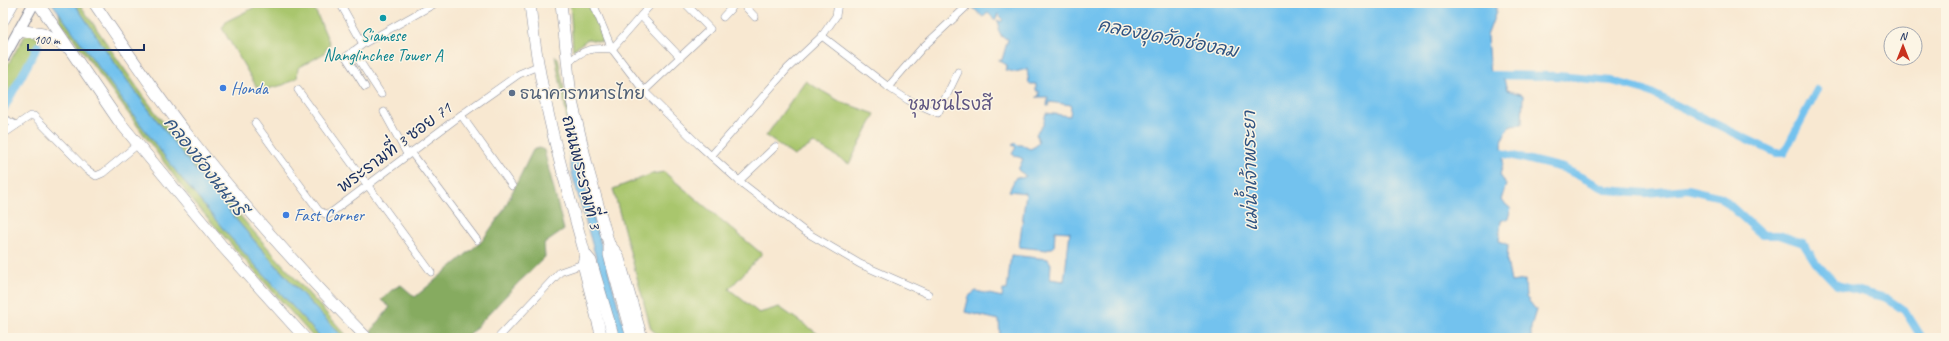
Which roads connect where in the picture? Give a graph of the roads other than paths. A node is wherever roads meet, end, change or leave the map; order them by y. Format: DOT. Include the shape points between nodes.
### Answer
graph roads {
  1 [pos="12,3"];
  2 [pos="34,3"];
  3 [pos="38,3"];
  4 [pos="94,3"];
  5 [pos="340,3"];
  6 [pos="436,3"];
  7 [pos="530,3"];
  8 [pos="561,3"];
  9 [pos="593,3"];
  10 [pos="652,3"];
  11 [pos="685,3"];
  12 [pos="736,3"];
  13 [pos="742,3"];
  14 [pos="838,3"];
  15 [pos="967,3"];
  16 [pos="641,16"];
  17 [pos="723,17"];
  18 [pos="755,17"];
  19 [pos="3,19"];
  20 [pos="19,30"];
  21 [pos="822,36"];
  22 [pos="364,44"];
  23 [pos="612,49"];
  24 [pos="69,50"];
  25 [pos="353,51"];
  26 [pos="680,57"];
  27 [pos="3,59"];
  28 [pos="567,64"];
  29 [pos="538,66"];
  30 [pos="958,72"];
  31 [pos="365,87"];
  32 [pos="888,87"];
  33 [pos="298,90"];
  34 [pos="644,91"];
  35 [pos="381,94"];
  36 [pos="384,112"];
  37 [pos="460,115"];
  38 [pos="3,118"];
  39 [pos="254,122"];
  40 [pos="16,125"];
  41 [pos="5,133"];
  42 [pos="137,145"];
  43 [pos="776,147"];
  44 [pos="409,153"];
  45 [pos="711,156"];
  46 [pos="739,181"];
  47 [pos="366,186"];
  48 [pos="512,186"];
  49 [pos="477,240"];
  50 [pos="609,244"];
  51 [pos="584,259"];
  52 [pos="431,272"];
  53 [pos="928,294"];
  54 [pos="305,338"];
  55 [pos="367,338"];
  56 [pos="498,338"];
  57 [pos="602,338"];
  58 [pos="614,338"];
  59 [pos="632,338"];
  60 [pos="642,338"];
  1 -- 19 [label="highway"];
  2 -- 20 [label="main road"];
  3 -- 24 [label="main road"];
  4 -- 55 [label="main road" via="186,133 216,170 288,254"];
  5 -- 22 [label="street"];
  6 -- 22 [label="street"];
  7 -- 29 [label="main road, ถนนพระรามที่ 3"];
  8 -- 28 [label="main road, ถนนพระรามที่ 3"];
  9 -- 23 [label="street"];
  10 -- 16 [label="street"];
  11 -- 26 [label="street" via="710,29"];
  12 -- 17 [label="street"];
  13 -- 18 [label="street"];
  14 -- 21 [label="street" via="836,16"];
  15 -- 32 [label="street"];
  16 -- 23 [label="street"];
  16 -- 26 [label="street"];
  20 -- 24 [label="main road" via="43,34"];
  20 -- 27 [label="main road"];
  21 -- 32 [label="street"];
  21 -- 45 [label="street" via="788,68"];
  22 -- 25 [label="street"];
  23 -- 28 [label="street" via="598,47 587,50 576,54"];
  23 -- 34 [label="street"];
  24 -- 42 [label="main road"];
  25 -- 31 [label="street" via="346,57"];
  25 -- 35 [label="street"];
  26 -- 34 [label="street"];
  28 -- 50 [label="main road, ถนนพระรามที่ 3" via="571,97"];
  29 -- 37 [label="street, พระรามที่ 3 ซอย 71" via="519,74"];
  29 -- 51 [label="main road, ถนนพระรามที่ 3"];
  30 -- 32 [label="street" via="938,113 908,100"];
  33 -- 47 [label="street"];
  34 -- 45 [label="street"];
  36 -- 44 [label="street"];
  37 -- 44 [label="street, พระรามที่ 3 ซอย 71"];
  37 -- 48 [label="street"];
  38 -- 40 [label="street"];
  39 -- 47 [label="street, พระรามที่ 3 ซอย 71" via="323,214 328,215"];
  40 -- 41 [label="street"];
  40 -- 42 [label="street" via="34,116 96,176"];
  42 -- 54 [label="main road" via="222,246"];
  43 -- 46 [label="street"];
  44 -- 47 [label="street, พระรามที่ 3 ซอย 71"];
  44 -- 49 [label="street"];
  45 -- 46 [label="street"];
  46 -- 53 [label="street" via="815,237 860,264"];
  47 -- 52 [label="street"];
  50 -- 59 [label="main road, ถนนพระรามที่ 3" via="609,255"];
  50 -- 60 [label="main road, ถนนพระรามที่ 3" via="618,255"];
  51 -- 56 [label="street" via="560,272"];
  51 -- 57 [label="main road, ถนนพระรามที่ 3"];
  51 -- 58 [label="main road, ถนนพระรามที่ 3" via="591,262"];
}
